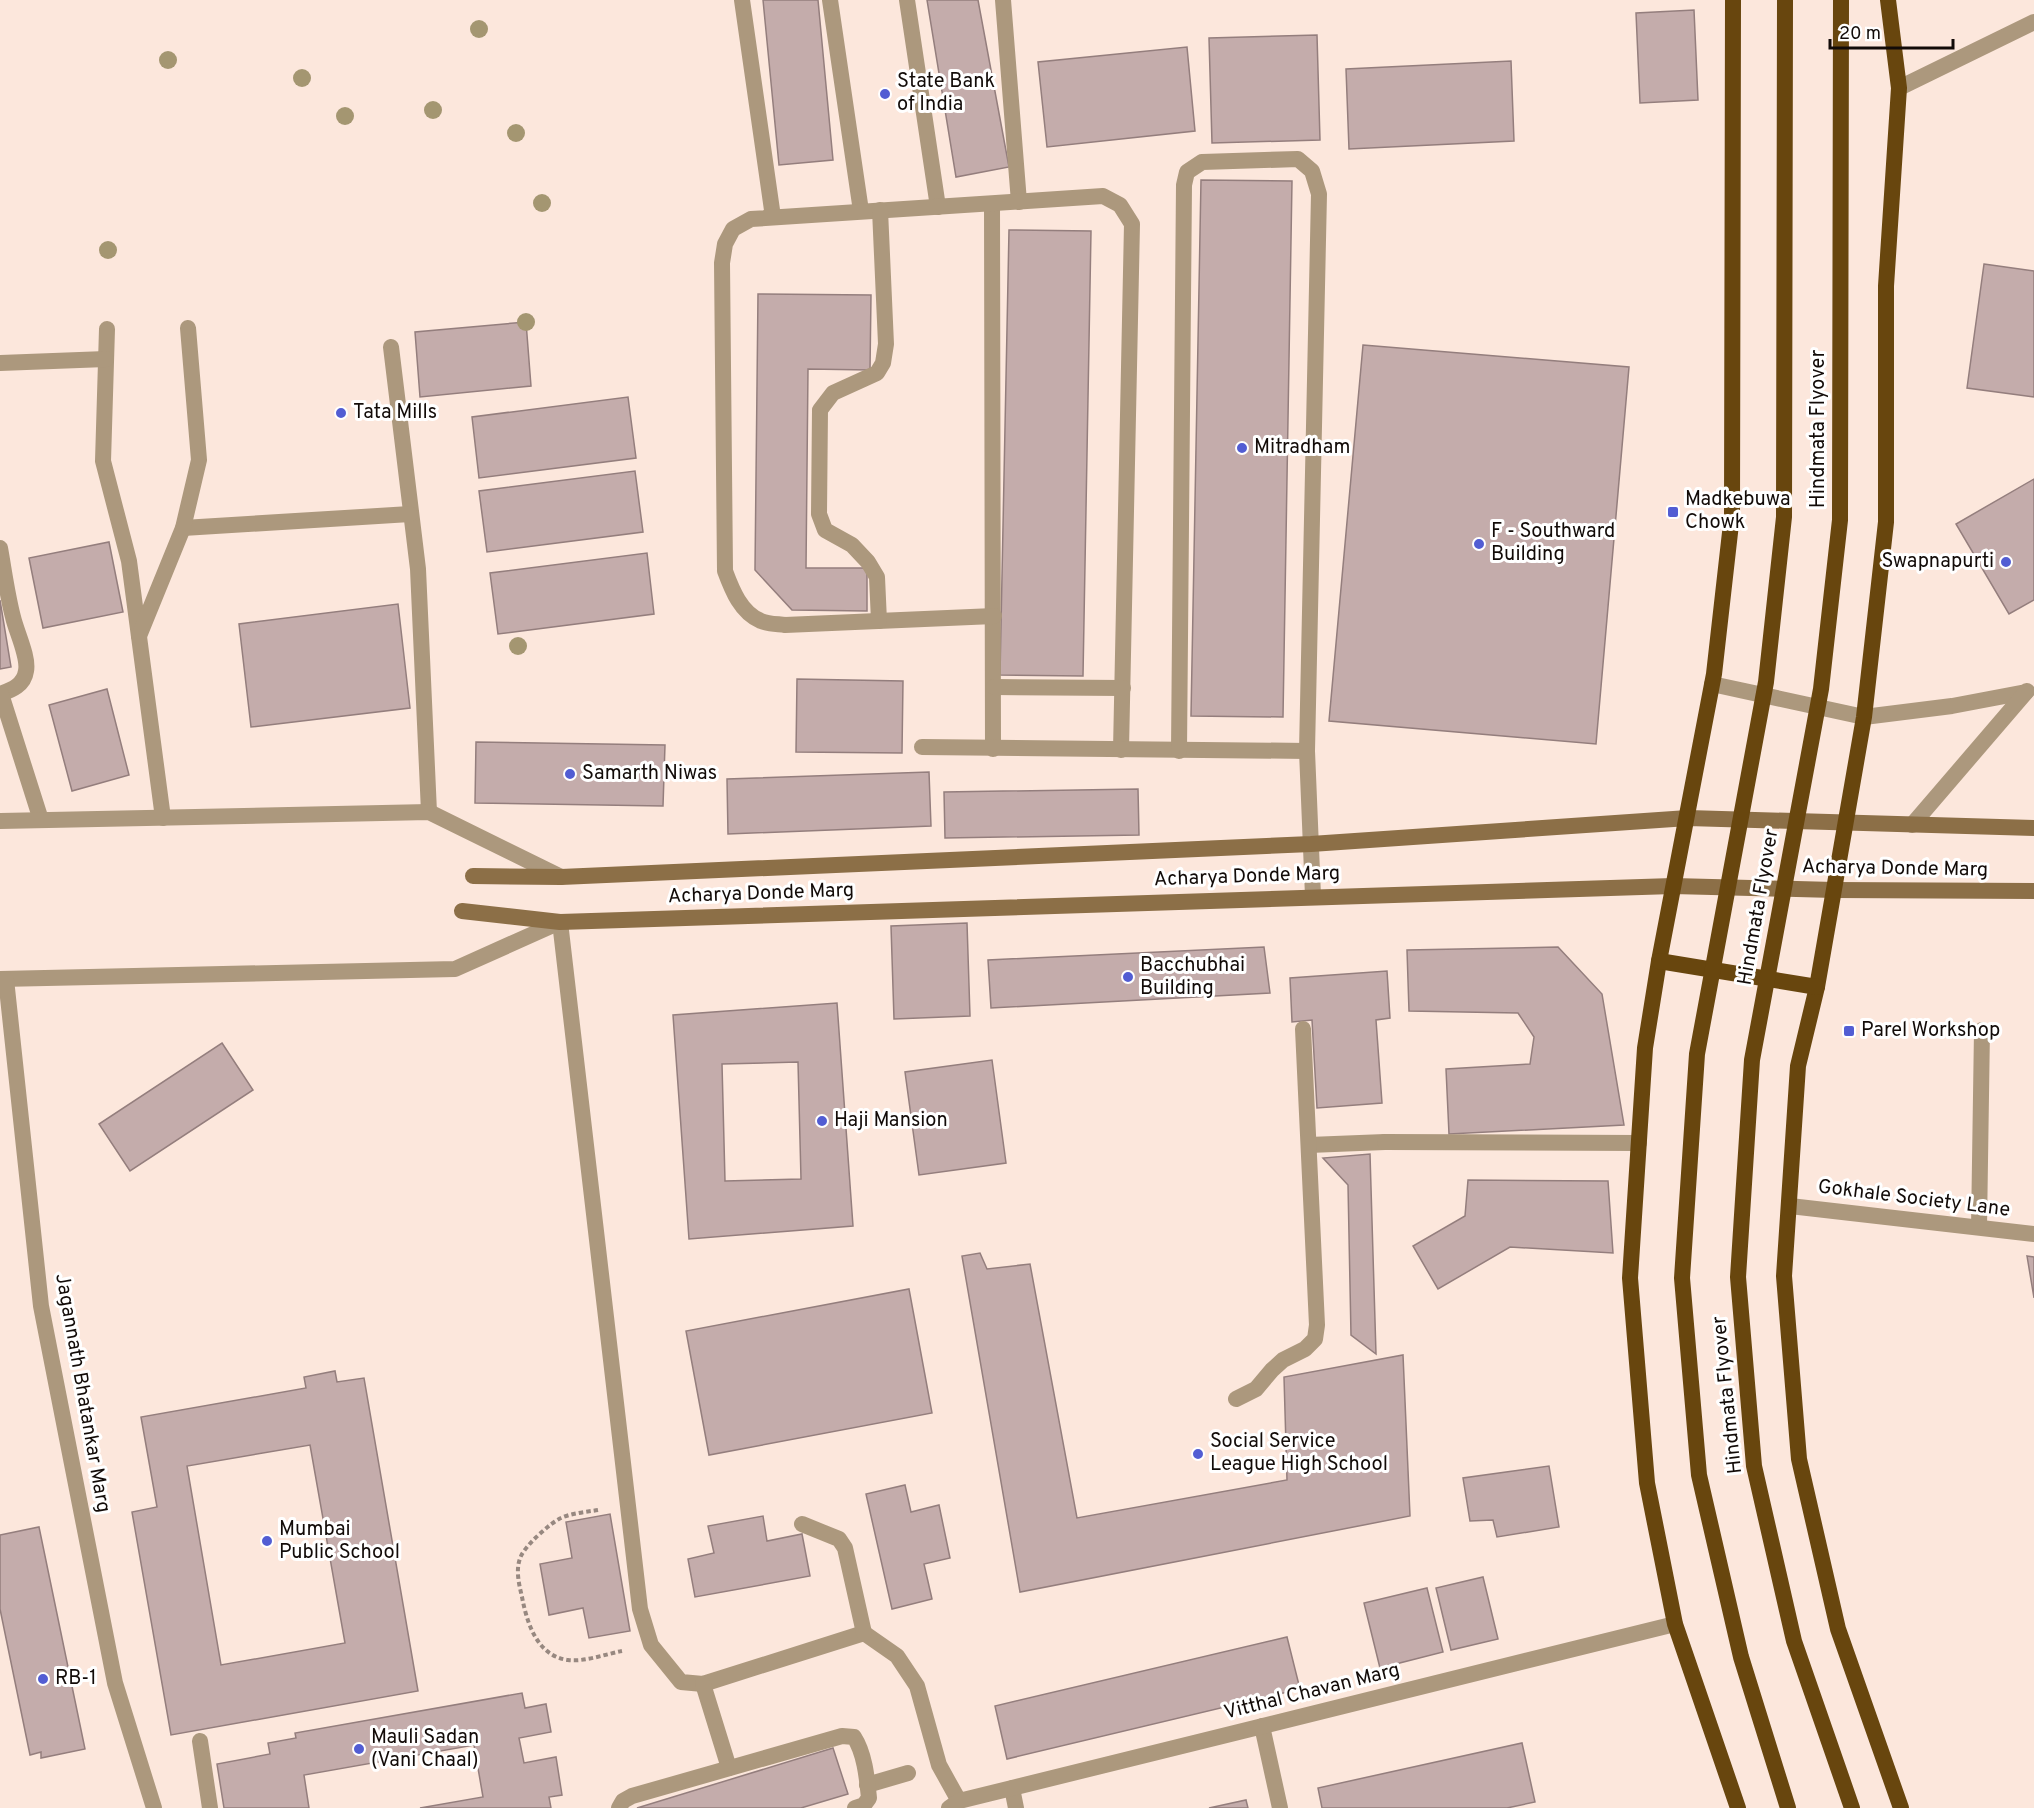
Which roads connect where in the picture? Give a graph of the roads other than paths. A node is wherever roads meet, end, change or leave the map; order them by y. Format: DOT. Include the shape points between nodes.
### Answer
graph roads {
  1 [pos="742,0"];
  2 [pos="831,0"];
  3 [pos="907,0"];
  4 [pos="1003,0"];
  5 [pos="1732,0"];
  6 [pos="1785,0"];
  7 [pos="1840,0"];
  8 [pos="1888,0"];
  9 [pos="2034,22"];
  10 [pos="1899,88"];
  11 [pos="1019,202"];
  12 [pos="992,204"];
  13 [pos="938,207"];
  14 [pos="880,210"];
  15 [pos="861,211"];
  16 [pos="773,217"];
  17 [pos="188,328"];
  18 [pos="107,329"];
  19 [pos="391,347"];
  20 [pos="106,359"];
  21 [pos="0,363"];
  22 [pos="410,514"];
  23 [pos="183,528"];
  24 [pos="0,548"];
  25 [pos="994,616"];
  26 [pos="879,621"];
  27 [pos="139,637"];
  28 [pos="1712,684"];
  29 [pos="994,687"];
  30 [pos="1123,688"];
  31 [pos="2030,690"];
  32 [pos="1,694"];
  33 [pos="1864,717"];
  34 [pos="922,747"];
  35 [pos="993,748"];
  36 [pos="1121,750"];
  37 [pos="1179,751"];
  38 [pos="1307,751"];
  39 [pos="429,812"];
  40 [pos="163,818"];
  41 [pos="1688,818"];
  42 [pos="0,820"];
  43 [pos="41,820"];
  44 [pos="1845,823"];
  45 [pos="1912,825"];
  46 [pos="2034,828"];
  47 [pos="1311,844"];
  48 [pos="474,876"];
  49 [pos="561,877"];
  50 [pos="1673,886"];
  51 [pos="1834,890"];
  52 [pos="2034,891"];
  53 [pos="1313,896"];
  54 [pos="462,911"];
  55 [pos="560,922"];
  56 [pos="1659,961"];
  57 [pos="3,979"];
  58 [pos="1818,987"];
  59 [pos="1303,1029"];
  60 [pos="1982,1030"];
  61 [pos="1639,1143"];
  62 [pos="1309,1145"];
  63 [pos="1790,1206"];
  64 [pos="1979,1227"];
  65 [pos="2034,1234"];
  66 [pos="1236,1399"];
  67 [pos="802,1524"];
  68 [pos="1675,1624"];
  69 [pos="864,1633"];
  70 [pos="703,1684"];
  71 [pos="1262,1726"];
  72 [pos="200,1741"];
  73 [pos="729,1768"];
  74 [pos="923,1769"];
  75 [pos="867,1785"];
  76 [pos="1012,1788"];
  77 [pos="954,1804"];
  78 [pos="154,1808"];
  79 [pos="210,1808"];
  80 [pos="619,1808"];
  81 [pos="855,1808"];
  82 [pos="1016,1808"];
  83 [pos="1280,1808"];
  84 [pos="1738,1808"];
  85 [pos="1788,1808"];
  86 [pos="1852,1808"];
  87 [pos="1901,1808"];
  1 -- 16 [label="street"];
  2 -- 15 [label="street"];
  3 -- 13 [label="street"];
  4 -- 11 [label="street"];
  5 -- 28 [label="highway" via="1732,515"];
  6 -- 85 [label="highway, Hindmata Flyover, bridge" via="1784,517 1766,682 1697,1054 1682,1278 1699,1475 1741,1657"];
  7 -- 86 [label="highway, Hindmata Flyover, bridge" via="1840,520 1821,689 1752,1060 1738,1277 1754,1466 1794,1641"];
  8 -- 10 [label="highway"];
  9 -- 10 [label="street"];
  10 -- 33 [label="highway" via="1886,286 1886,522"];
  11 -- 12 [label="street"];
  11 -- 30 [label="street" via="1103,196 1120,205 1132,224"];
  12 -- 13 [label="street"];
  12 -- 25 [label="street"];
  13 -- 14 [label="street"];
  14 -- 15 [label="street"];
  14 -- 26 [label="street" via="886,344 883,363 877,373 833,393 820,410 819,514 825,530 852,545 877,577"];
  15 -- 16 [label="street"];
  16 -- 26 [label="street" via="751,219 733,229 722,263 725,571 747,612 762,622 785,625"];
  17 -- 23 [label="street" via="199,460"];
  18 -- 20 [label="street"];
  19 -- 22 [label="street"];
  20 -- 21 [label="street"];
  20 -- 27 [label="street" via="103,460 129,561"];
  22 -- 23 [label="street"];
  22 -- 39 [label="street" via="417,569"];
  23 -- 27 [label="street"];
  24 -- 32 [label="street" via="27,670 21,684"];
  25 -- 26 [label="street"];
  25 -- 29 [label="street"];
  27 -- 40 [label="street"];
  28 -- 33 [label="street"];
  28 -- 41 [label="highway"];
  29 -- 30 [label="street"];
  29 -- 35 [label="street"];
  30 -- 36 [label="street"];
  31 -- 33 [label="street" via="1952,706"];
  31 -- 45 [label="street"];
  32 -- 43 [label="street"];
  33 -- 44 [label="highway"];
  34 -- 35 [label="street"];
  35 -- 36 [label="street"];
  36 -- 37 [label="street"];
  37 -- 38 [label="street"];
  37 -- 38 [label="street" via="1184,185 1187,172 1202,162 1299,159 1312,171 1319,194"];
  38 -- 47 [label="street"];
  39 -- 40 [label="street"];
  39 -- 49 [label="street"];
  40 -- 43 [label="street"];
  41 -- 44 [label="main road, Acharya Donde Marg"];
  41 -- 47 [label="main road, Acharya Donde Marg"];
  41 -- 50 [label="highway"];
  42 -- 43 [label="street"];
  44 -- 45 [label="main road, Acharya Donde Marg"];
  44 -- 51 [label="highway"];
  45 -- 46 [label="main road, Acharya Donde Marg"];
  47 -- 49 [label="main road, Acharya Donde Marg"];
  47 -- 53 [label="street"];
  48 -- 49 [label="main road, Acharya Donde Marg"];
  50 -- 51 [label="main road, Acharya Donde Marg"];
  50 -- 53 [label="main road, Acharya Donde Marg"];
  50 -- 56 [label="highway"];
  51 -- 52 [label="main road, Acharya Donde Marg"];
  51 -- 58 [label="highway"];
  53 -- 55 [label="main road, Acharya Donde Marg"];
  54 -- 55 [label="main road, Acharya Donde Marg"];
  55 -- 57 [label="street" via="455,969"];
  55 -- 70 [label="street" via="640,1609 651,1645 681,1682"];
  56 -- 58 [label="highway"];
  56 -- 61 [label="highway" via="1645,1048"];
  57 -- 78 [label="street, Jagannath Bhatankar Marg" via="41,1306 115,1683"];
  58 -- 63 [label="highway" via="1798,1066"];
  59 -- 62 [label="street"];
  60 -- 64 [label="street"];
  61 -- 62 [label="street"];
  61 -- 68 [label="highway" via="1630,1278 1647,1484"];
  62 -- 66 [label="street" via="1317,1325 1314,1339 1305,1349 1283,1360 1256,1389"];
  63 -- 64 [label="street, Gokhale Society Lane"];
  63 -- 87 [label="highway" via="1784,1276 1799,1459 1838,1629"];
  64 -- 65 [label="street, Gokhale Society Lane"];
  67 -- 69 [label="street" via="839,1539 845,1548"];
  68 -- 71 [label="street, Vitthal Chavan Marg"];
  68 -- 84 [label="highway"];
  69 -- 70 [label="street"];
  69 -- 74 [label="street" via="897,1656 917,1686"];
  70 -- 73 [label="street"];
  71 -- 76 [label="street, Vitthal Chavan Marg"];
  71 -- 83 [label="street"];
  72 -- 79 [label="street"];
  73 -- 75 [label="street" via="842,1736 854,1737 860,1746"];
  73 -- 80 [label="street" via="632,1796"];
  74 -- 75 [label="street"];
  74 -- 77 [label="street"];
  75 -- 81 [label="street" via="869,1798"];
  76 -- 77 [label="street, Vitthal Chavan Marg"];
  76 -- 82 [label="street"];
}
